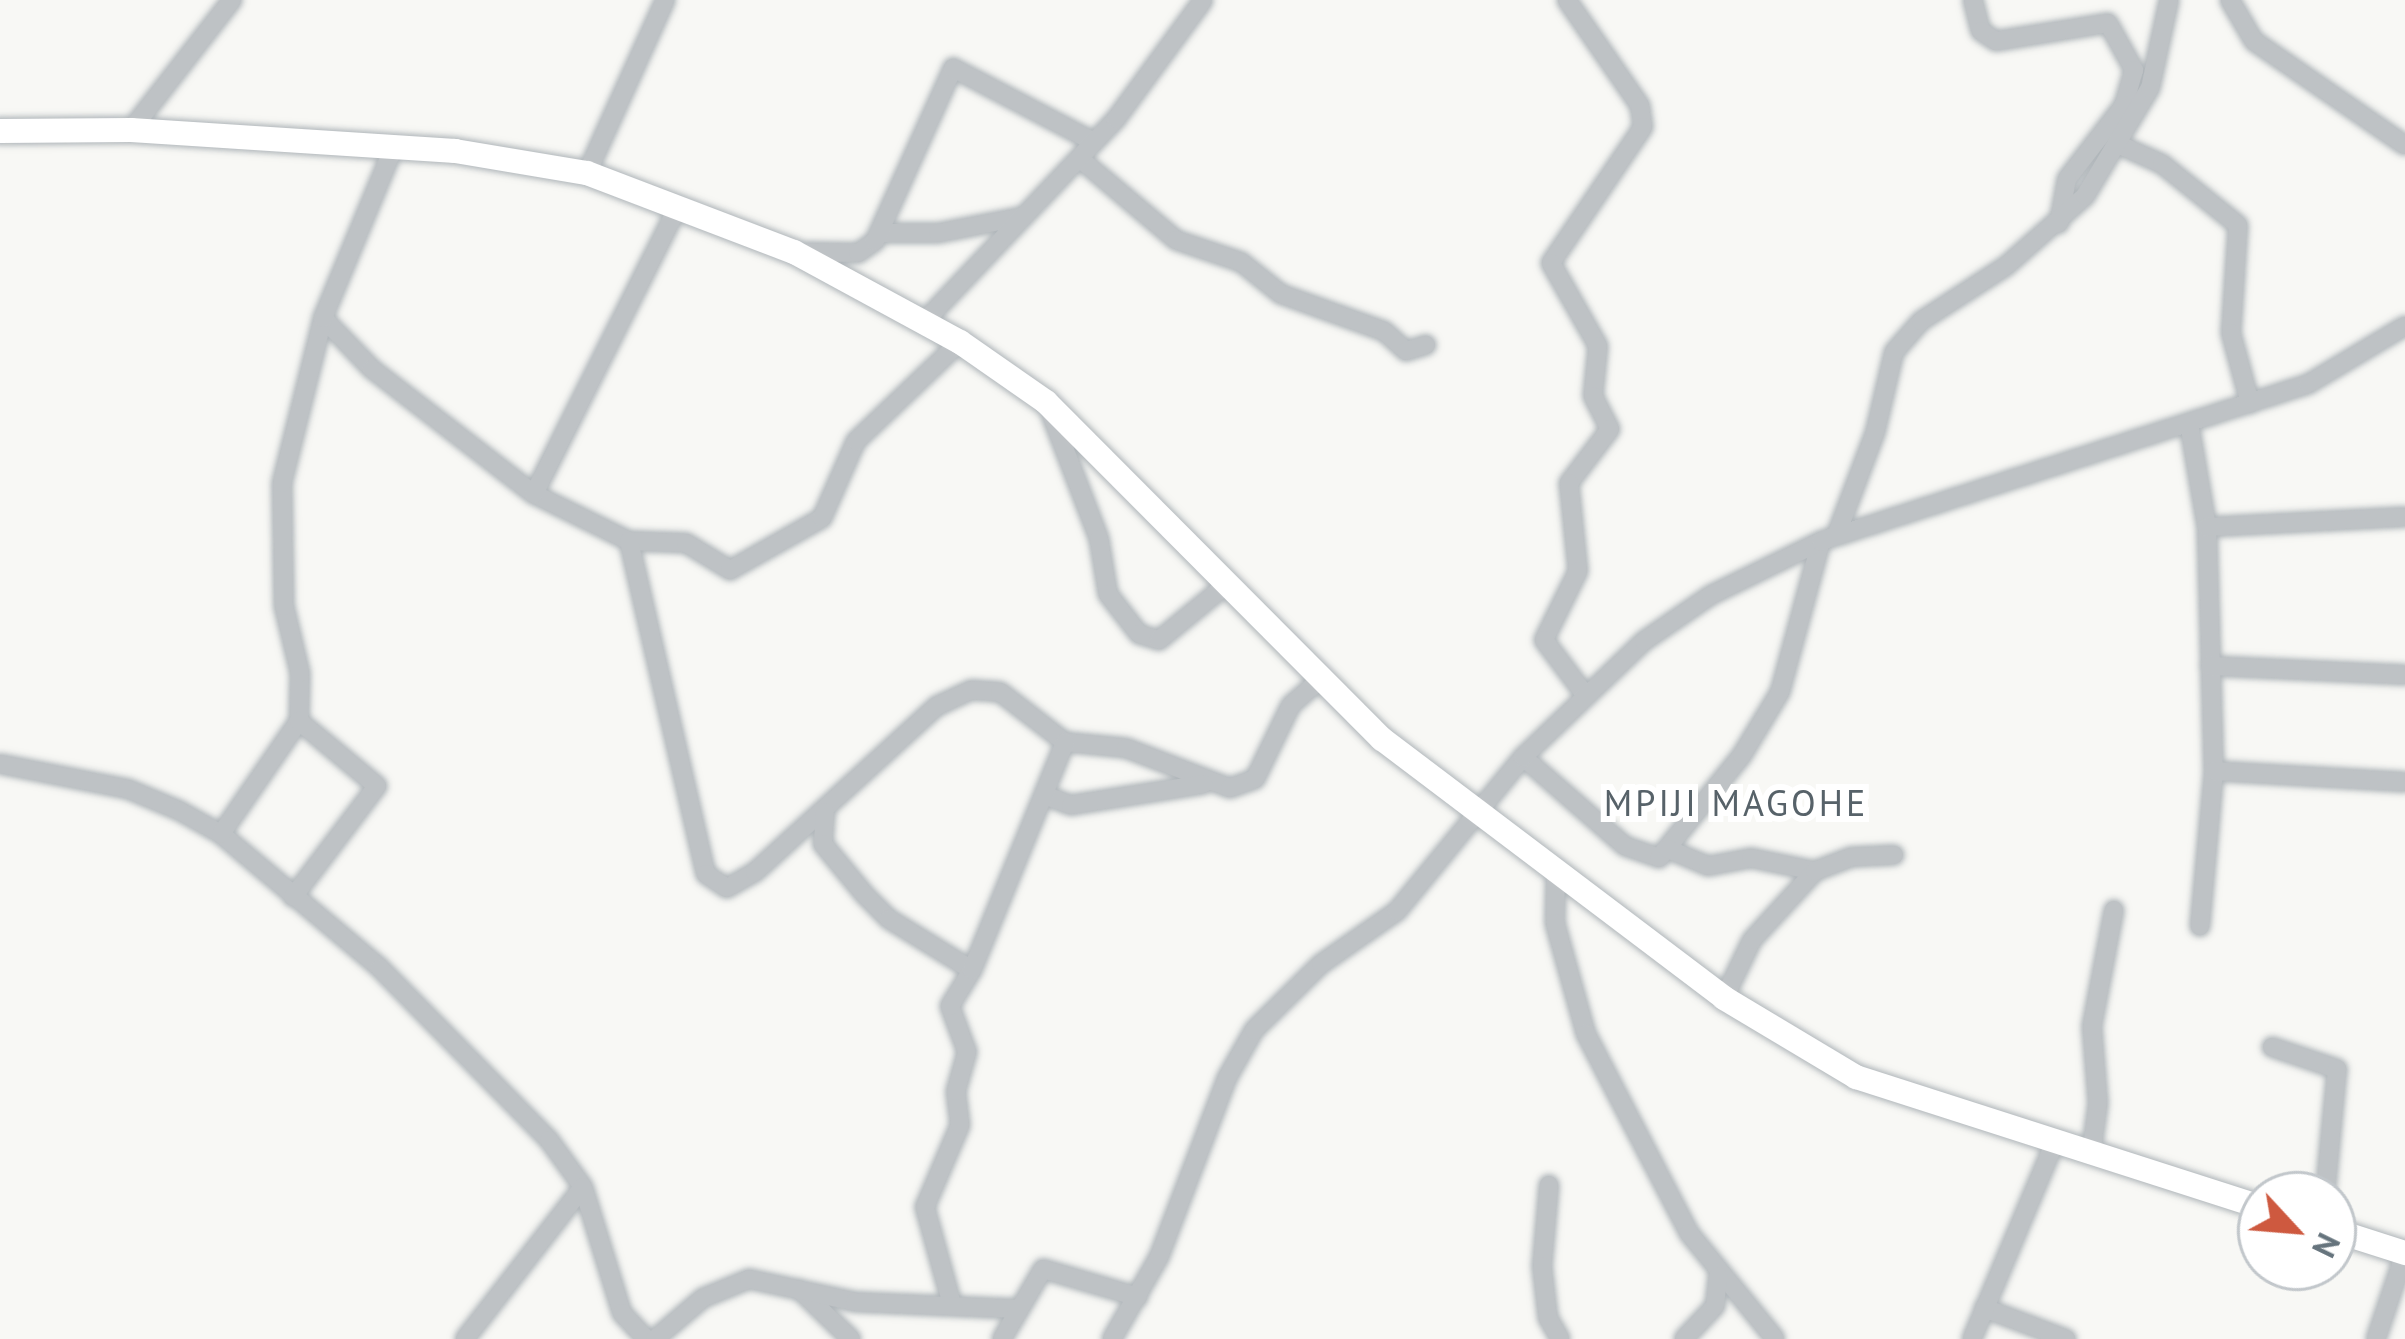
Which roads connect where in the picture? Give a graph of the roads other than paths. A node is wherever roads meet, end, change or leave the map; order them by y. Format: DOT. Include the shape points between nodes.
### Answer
graph roads {
  1 [pos="232,0"];
  2 [pos="665,0"];
  3 [pos="1204,0"];
  4 [pos="1567,0"];
  5 [pos="1973,0"];
  6 [pos="2169,0"];
  7 [pos="2230,0"];
  8 [pos="2249,0"];
  9 [pos="2238,21"];
  10 [pos="131,130"];
  11 [pos="0,132"];
  12 [pos="1094,142"];
  13 [pos="2405,145"];
  14 [pos="2122,146"];
  15 [pos="394,147"];
  16 [pos="1079,158"];
  17 [pos="587,172"];
  18 [pos="678,207"];
  19 [pos="1020,217"];
  20 [pos="2059,223"];
  21 [pos="880,233"];
  22 [pos="794,252"];
  23 [pos="323,318"];
  24 [pos="924,322"];
  25 [pos="2405,326"];
  26 [pos="960,342"];
  27 [pos="1426,346"];
  28 [pos="1046,402"];
  29 [pos="2250,403"];
  30 [pos="2188,423"];
  31 [pos="534,494"];
  32 [pos="2405,518"];
  33 [pos="2207,527"];
  34 [pos="1829,539"];
  35 [pos="629,541"];
  36 [pos="1226,585"];
  37 [pos="2210,666"];
  38 [pos="2405,675"];
  39 [pos="1319,681"];
  40 [pos="1586,696"];
  41 [pos="298,721"];
  42 [pos="1065,742"];
  43 [pos="1523,757"];
  44 [pos="0,764"];
  45 [pos="2215,771"];
  46 [pos="2405,782"];
  47 [pos="1208,783"];
  48 [pos="1047,796"];
  49 [pos="827,808"];
  50 [pos="1475,810"];
  51 [pos="221,834"];
  52 [pos="1668,850"];
  53 [pos="1894,855"];
  54 [pos="1556,870"];
  55 [pos="1815,872"];
  56 [pos="293,897"];
  57 [pos="2114,910"];
  58 [pos="2200,926"];
  59 [pos="972,970"];
  60 [pos="1724,998"];
  61 [pos="2272,1047"];
  62 [pos="2055,1142"];
  63 [pos="2091,1156"];
  64 [pos="2327,1171"];
  65 [pos="1549,1185"];
  66 [pos="583,1187"];
  67 [pos="2237,1200"];
  68 [pos="2357,1238"];
  69 [pos="2405,1253"];
  70 [pos="1718,1276"];
  71 [pos="795,1285"];
  72 [pos="1138,1297"];
  73 [pos="951,1301"];
  74 [pos="1984,1308"];
  75 [pos="1018,1309"];
  76 [pos="2376,1338"];
  77 [pos="465,1339"];
  78 [pos="650,1339"];
  79 [pos="851,1339"];
  80 [pos="1002,1339"];
  81 [pos="1112,1339"];
  82 [pos="1560,1339"];
  83 [pos="1684,1339"];
  84 [pos="1775,1339"];
  85 [pos="1972,1339"];
  86 [pos="2066,1339"];
  1 -- 10 [label="street"];
  2 -- 17 [label="street"];
  3 -- 12 [label="street"];
  4 -- 40 [label="street" via="1640,106 1642,128 1551,263 1598,346 1593,396 1610,429 1569,484 1578,571 1544,640"];
  5 -- 20 [label="street" via="1981,31 1996,41 2108,23 2134,70 2124,105 2067,179"];
  6 -- 14 [label="street" via="2150,88"];
  7 -- 9 [label="street"];
  8 -- 9 [label="street"];
  9 -- 13 [label="street" via="2254,41"];
  10 -- 11 [label="street"];
  10 -- 15 [label="street"];
  12 -- 16 [label="street"];
  12 -- 21 [label="street" via="953,68"];
  14 -- 20 [label="street"];
  14 -- 29 [label="street" via="2162,164 2238,225 2230,333"];
  15 -- 17 [label="street"];
  15 -- 23 [label="street"];
  16 -- 19 [label="street"];
  16 -- 27 [label="street" via="1176,240 1241,262 1281,294 1384,331 1406,351"];
  17 -- 18 [label="street"];
  18 -- 22 [label="street"];
  18 -- 31 [label="street"];
  19 -- 21 [label="street" via="938,233"];
  19 -- 24 [label="street"];
  20 -- 34 [label="street" via="1901,341"];
  21 -- 22 [label="street" via="858,253"];
  22 -- 24 [label="street"];
  23 -- 31 [label="street" via="372,369"];
  23 -- 41 [label="street" via="279,518"];
  24 -- 26 [label="street"];
  25 -- 29 [label="street" via="2308,384"];
  26 -- 28 [label="street"];
  26 -- 35 [label="street" via="856,441 822,518 730,570 686,543"];
  28 -- 36 [label="street"];
  28 -- 36 [label="street" via="1099,539 1108,594 1139,634 1159,640"];
  29 -- 30 [label="street"];
  30 -- 33 [label="street"];
  30 -- 34 [label="street"];
  31 -- 35 [label="street"];
  32 -- 33 [label="street"];
  33 -- 37 [label="street"];
  34 -- 40 [label="street" via="1711,595 1644,640"];
  34 -- 52 [label="street" via="1780,692"];
  35 -- 49 [label="street" via="706,874 727,888 738,884"];
  36 -- 39 [label="street"];
  37 -- 38 [label="street"];
  37 -- 45 [label="street"];
  39 -- 47 [label="street" via="1291,705 1255,779 1242,787"];
  39 -- 50 [label="street"];
  40 -- 43 [label="street"];
  41 -- 51 [label="street"];
  41 -- 56 [label="street" via="377,786"];
  42 -- 47 [label="street" via="1126,748"];
  42 -- 48 [label="street"];
  42 -- 49 [label="street" via="1000,692 971,690 937,706"];
  43 -- 50 [label="street"];
  43 -- 52 [label="street" via="1625,846 1654,860"];
  44 -- 51 [label="street" via="128,789"];
  45 -- 46 [label="street"];
  45 -- 58 [label="street"];
  47 -- 48 [label="street" via="1071,805"];
  48 -- 59 [label="street"];
  49 -- 59 [label="street" via="823,844 865,895"];
  50 -- 54 [label="street"];
  50 -- 72 [label="street" via="1397,910 1321,964 1254,1030"];
  51 -- 56 [label="street"];
  52 -- 55 [label="street" via="1708,866 1751,858"];
  53 -- 55 [label="street" via="1851,857"];
  54 -- 60 [label="street"];
  54 -- 70 [label="street" via="1556,923 1586,1034 1661,1186"];
  55 -- 60 [label="street" via="1752,940"];
  56 -- 66 [label="street" via="380,968 549,1140"];
  57 -- 63 [label="street" via="2092,1026 2098,1103"];
  59 -- 73 [label="street" via="950,1006 967,1052 956,1091 960,1125 926,1208"];
  60 -- 62 [label="street" via="1856,1077"];
  61 -- 64 [label="street" via="2337,1069"];
  62 -- 63 [label="street"];
  62 -- 74 [label="street"];
  63 -- 67 [label="street"];
  65 -- 82 [label="street" via="1542,1266 1548,1318"];
  66 -- 77 [label="street"];
  66 -- 78 [label="street" via="622,1313"];
  68 -- 69 [label="street"];
  69 -- 76 [label="street"];
  70 -- 83 [label="street" via="1715,1306"];
  70 -- 84 [label="street"];
  71 -- 73 [label="street" via="855,1301"];
  71 -- 78 [label="street" via="748,1279 718,1289"];
  71 -- 79 [label="street"];
  72 -- 75 [label="street" via="1050,1267 1037,1274"];
  72 -- 81 [label="street"];
  73 -- 75 [label="street"];
  74 -- 85 [label="street"];
  74 -- 86 [label="street"];
  75 -- 80 [label="street"];
}
